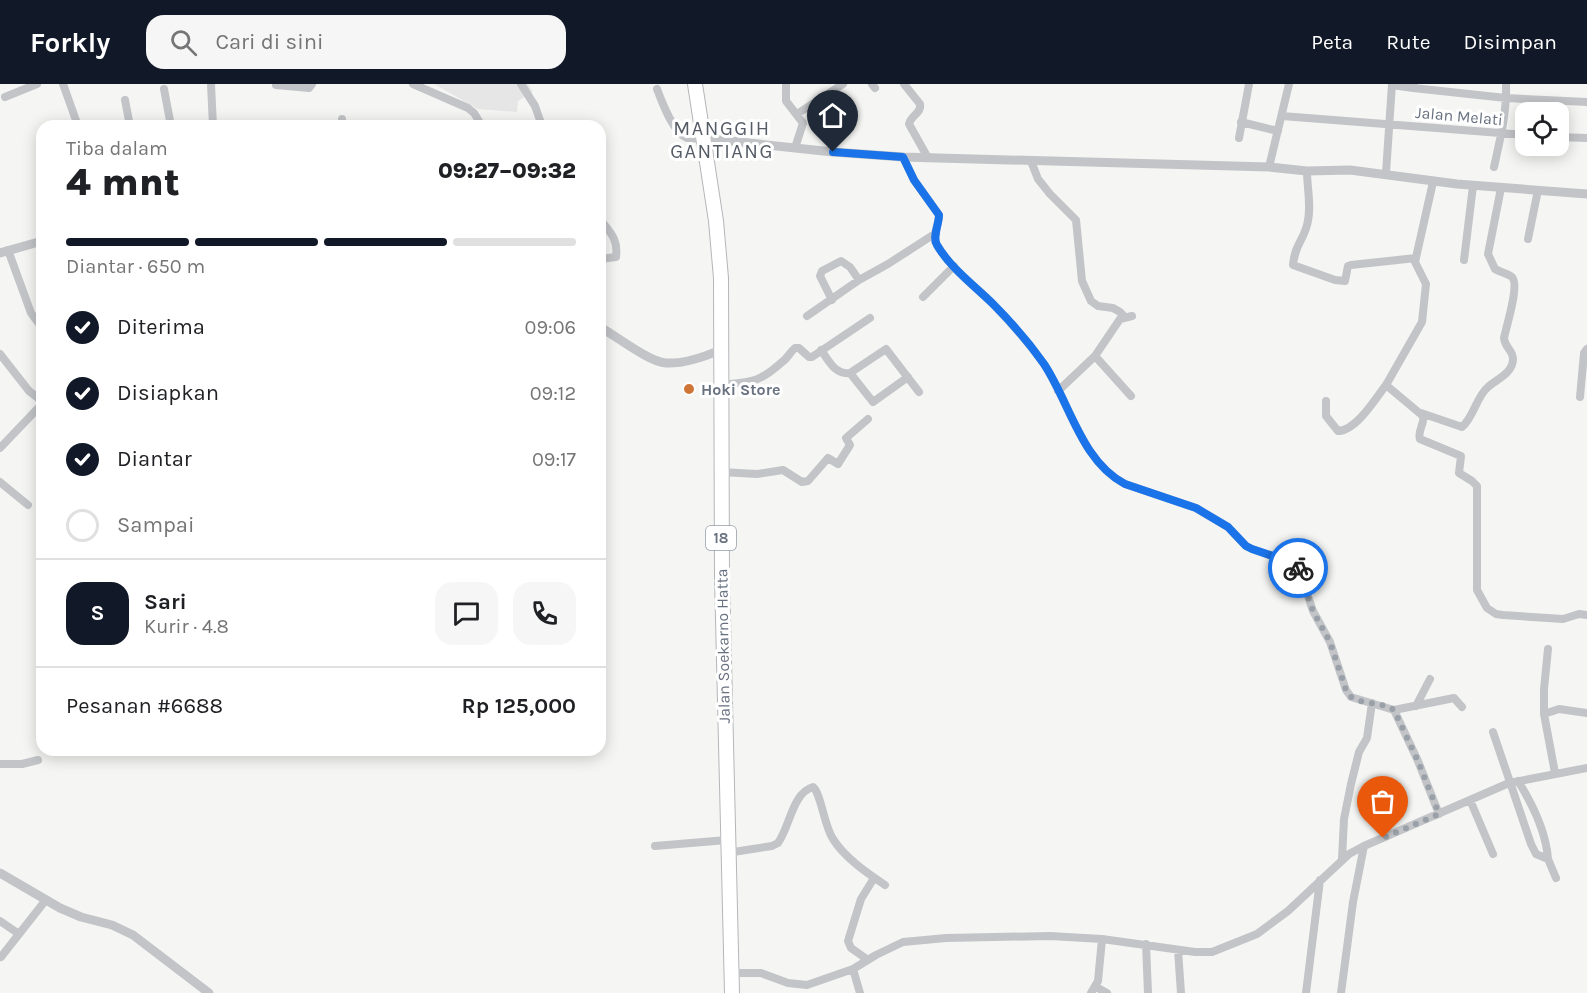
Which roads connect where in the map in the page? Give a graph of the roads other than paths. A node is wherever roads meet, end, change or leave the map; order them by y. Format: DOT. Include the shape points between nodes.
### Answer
graph roads {
  1 [pos="37,84"];
  2 [pos="63,84"];
  3 [pos="211,84"];
  4 [pos="312,84"];
  5 [pos="413,84"];
  6 [pos="521,84"];
  7 [pos="695,84"];
  8 [pos="786,84"];
  9 [pos="843,84"];
  10 [pos="904,84"];
  11 [pos="1249,84"];
  12 [pos="1289,84"];
  13 [pos="1506,84"];
  14 [pos="276,85"];
  15 [pos="1392,85"];
  16 [pos="1414,86"];
  17 [pos="1460,88"];
  18 [pos="164,89"];
  19 [pos="657,89"];
  20 [pos="4,97"];
  21 [pos="1506,98"];
  22 [pos="124,100"];
  23 [pos="1587,102"];
  24 [pos="796,114"];
  25 [pos="1282,116"];
  26 [pos="76,120"];
  27 [pos="129,120"];
  28 [pos="170,120"];
  29 [pos="213,120"];
  30 [pos="478,120"];
  31 [pos="540,120"];
  32 [pos="1241,122"];
  33 [pos="1390,124"];
  34 [pos="1278,131"];
  35 [pos="1501,133"];
  36 [pos="1515,134"];
  37 [pos="1569,137"];
  38 [pos="702,138"];
  39 [pos="1239,138"];
  40 [pos="1587,138"];
  41 [pos="795,148"];
  42 [pos="903,157"];
  43 [pos="928,158"];
  44 [pos="1031,161"];
  45 [pos="1269,167"];
  46 [pos="1494,167"];
  47 [pos="1306,171"];
  48 [pos="1386,173"];
  49 [pos="1433,182"];
  50 [pos="1473,186"];
  51 [pos="1501,188"];
  52 [pos="1538,190"];
  53 [pos="1587,194"];
  54 [pos="606,227"];
  55 [pos="936,233"];
  56 [pos="1527,239"];
  57 [pos="36,243"];
  58 [pos="4,252"];
  59 [pos="1416,258"];
  60 [pos="606,259"];
  61 [pos="1464,260"];
  62 [pos="954,266"];
  63 [pos="859,280"];
  64 [pos="923,297"];
  65 [pos="832,300"];
  66 [pos="807,316"];
  67 [pos="870,318"];
  68 [pos="36,320"];
  69 [pos="606,331"];
  70 [pos="720,350"];
  71 [pos="821,350"];
  72 [pos="1587,350"];
  73 [pos="0,354"];
  74 [pos="1095,356"];
  75 [pos="850,373"];
  76 [pos="908,377"];
  77 [pos="720,385"];
  78 [pos="1386,385"];
  79 [pos="1058,391"];
  80 [pos="919,392"];
  81 [pos="1131,396"];
  82 [pos="36,397"];
  83 [pos="1580,397"];
  84 [pos="1326,401"];
  85 [pos="36,409"];
  86 [pos="1421,413"];
  87 [pos="868,419"];
  88 [pos="0,448"];
  89 [pos="721,471"];
  90 [pos="2,487"];
  91 [pos="28,505"];
  92 [pos="1587,615"];
  93 [pos="1548,649"];
  94 [pos="1430,679"];
  95 [pos="1372,703"];
  96 [pos="1416,706"];
  97 [pos="1462,707"];
  98 [pos="1394,710"];
  99 [pos="1587,713"];
  100 [pos="1544,714"];
  101 [pos="1493,732"];
  102 [pos="38,760"];
  103 [pos="0,764"];
  104 [pos="1587,768"];
  105 [pos="1556,773"];
  106 [pos="1518,781"];
  107 [pos="1509,783"];
  108 [pos="1470,800"];
  109 [pos="1439,814"];
  110 [pos="655,846"];
  111 [pos="1364,846"];
  112 [pos="727,847"];
  113 [pos="1493,854"];
  114 [pos="1548,859"];
  115 [pos="1342,860"];
  116 [pos="0,873"];
  117 [pos="874,878"];
  118 [pos="1556,878"];
  119 [pos="1320,879"];
  120 [pos="885,885"];
  121 [pos="45,901"];
  122 [pos="0,921"];
  123 [pos="19,934"];
  124 [pos="1102,939"];
  125 [pos="1146,944"];
  126 [pos="1178,950"];
  127 [pos="1,957"];
  128 [pos="868,960"];
  129 [pos="853,969"];
  130 [pos="730,973"];
  131 [pos="1094,990"];
  132 [pos="209,993"];
  133 [pos="732,993"];
  134 [pos="860,993"];
  135 [pos="1107,993"];
  136 [pos="1148,993"];
  137 [pos="1181,993"];
  138 [pos="1306,993"];
  139 [pos="1341,993"];
  1 -- 20 [label="street"];
  2 -- 26 [label="street"];
  3 -- 29 [label="street"];
  4 -- 14 [label="street" via="309,88"];
  5 -- 30 [label="street" via="468,108"];
  6 -- 31 [label="street"];
  7 -- 38 [label="highway, Jalan Soekarno Hatta / 18"];
  8 -- 24 [label="street" via="786,100"];
  9 -- 24 [label="street"];
  10 -- 43 [label="street" via="920,104 909,124"];
  11 -- 32 [label="street"];
  12 -- 25 [label="street"];
  13 -- 21 [label="street"];
  15 -- 16 [label="street"];
  15 -- 33 [label="street"];
  16 -- 17 [label="street"];
  17 -- 21 [label="street"];
  18 -- 28 [label="street"];
  19 -- 38 [label="street" via="671,120 684,135"];
  21 -- 23 [label="street"];
  21 -- 35 [label="street"];
  22 -- 27 [label="street"];
  24 -- 41 [label="street" via="803,123"];
  25 -- 33 [label="street, Jalan Melati"];
  25 -- 34 [label="street"];
  32 -- 34 [label="street"];
  32 -- 39 [label="street"];
  33 -- 35 [label="street, Jalan Melati"];
  33 -- 48 [label="street"];
  34 -- 45 [label="street"];
  35 -- 36 [label="street, Jalan Melati"];
  35 -- 46 [label="street"];
  37 -- 40 [label="street"];
  38 -- 41 [label="street"];
  38 -- 70 [label="highway, Jalan Soekarno Hatta / 18" via="720,268"];
  41 -- 42 [label="street"];
  42 -- 43 [label="street"];
  42 -- 55 [label="street" via="939,215"];
  43 -- 44 [label="street"];
  44 -- 45 [label="street"];
  44 -- 74 [label="street" via="1038,179 1076,220 1082,281 1091,301 1128,316 1120,319"];
  45 -- 47 [label="street"];
  47 -- 48 [label="street"];
  47 -- 59 [label="street" via="1309,217 1295,249 1293,265 1345,281 1351,265"];
  48 -- 49 [label="street"];
  49 -- 50 [label="street"];
  49 -- 59 [label="street"];
  50 -- 51 [label="street"];
  50 -- 61 [label="street"];
  51 -- 52 [label="street"];
  51 -- 86 [label="street" via="1488,254 1495,269 1515,281 1504,338 1513,356 1511,367 1486,389 1462,428"];
  52 -- 53 [label="street"];
  52 -- 56 [label="street"];
  54 -- 60 [label="street" via="615,238 617,251 616,258"];
  55 -- 62 [label="street" via="935,242"];
  55 -- 63 [label="street"];
  57 -- 58 [label="street"];
  58 -- 68 [label="street"];
  59 -- 78 [label="street" via="1426,284 1422,322"];
  62 -- 64 [label="street"];
  62 -- 79 [label="street" via="1016,330"];
  63 -- 65 [label="street"];
  63 -- 65 [label="street" via="840,261 822,271 820,276"];
  65 -- 66 [label="street"];
  67 -- 71 [label="street"];
  69 -- 70 [label="street" via="665,363 693,360"];
  70 -- 77 [label="highway, Jalan Soekarno Hatta / 18"];
  71 -- 75 [label="street" via="838,371"];
  71 -- 77 [label="street" via="809,357 795,348 761,378"];
  72 -- 83 [label="street"];
  73 -- 82 [label="street"];
  74 -- 79 [label="street"];
  74 -- 81 [label="street"];
  75 -- 76 [label="street" via="886,349"];
  75 -- 76 [label="street" via="873,402"];
  76 -- 80 [label="street"];
  77 -- 89 [label="highway, Jalan Soekarno Hatta / 18"];
  78 -- 84 [label="street" via="1344,431 1338,431 1326,416"];
  78 -- 86 [label="street"];
  79 -- 95 [label="street" via="1084,440 1114,478 1196,508 1228,527 1246,546 1295,564 1330,642 1346,690 1351,697"];
  85 -- 88 [label="street"];
  86 -- 92 [label="street" via="1424,419 1420,439 1461,456 1459,473 1477,486 1477,590 1481,600 1491,611 1503,615 1563,619"];
  87 -- 89 [label="street" via="846,438 850,445 842,462 828,458 808,481 802,482 783,470 757,474"];
  89 -- 112 [label="highway, Jalan Soekarno Hatta / 18"];
  90 -- 91 [label="street"];
  93 -- 100 [label="street"];
  94 -- 96 [label="street"];
  95 -- 98 [label="street"];
  95 -- 115 [label="street" via="1367,738 1359,752 1344,819"];
  96 -- 97 [label="street" via="1454,698"];
  96 -- 98 [label="street"];
  98 -- 109 [label="street"];
  99 -- 100 [label="street" via="1559,709"];
  100 -- 105 [label="street"];
  101 -- 107 [label="street"];
  102 -- 103 [label="street"];
  104 -- 105 [label="street"];
  105 -- 106 [label="street"];
  106 -- 107 [label="street"];
  106 -- 114 [label="street" via="1533,805"];
  107 -- 108 [label="street"];
  107 -- 114 [label="street" via="1536,854"];
  108 -- 109 [label="street"];
  108 -- 113 [label="street"];
  109 -- 111 [label="street"];
  110 -- 112 [label="street"];
  111 -- 115 [label="street"];
  111 -- 139 [label="street"];
  112 -- 117 [label="street" via="776,845 798,800 813,787 819,794 832,838"];
  112 -- 130 [label="highway, Jalan Soekarno Hatta / 18"];
  114 -- 118 [label="street"];
  115 -- 119 [label="street"];
  116 -- 121 [label="street"];
  117 -- 120 [label="street"];
  117 -- 128 [label="street" via="861,899 848,941 851,948"];
  119 -- 126 [label="street" via="1288,911 1257,934 1212,952"];
  119 -- 138 [label="street"];
  121 -- 123 [label="street"];
  121 -- 132 [label="street" via="133,935"];
  122 -- 123 [label="street"];
  123 -- 127 [label="street"];
  124 -- 125 [label="street"];
  124 -- 128 [label="street" via="1050,936 920,940 903,942"];
  124 -- 131 [label="street"];
  125 -- 126 [label="street"];
  125 -- 136 [label="street"];
  126 -- 137 [label="street"];
  128 -- 129 [label="street"];
  129 -- 130 [label="street" via="807,985 761,973"];
  129 -- 134 [label="street"];
  130 -- 133 [label="highway, Jalan Soekarno Hatta / 18"];
  131 -- 135 [label="street"];
}
